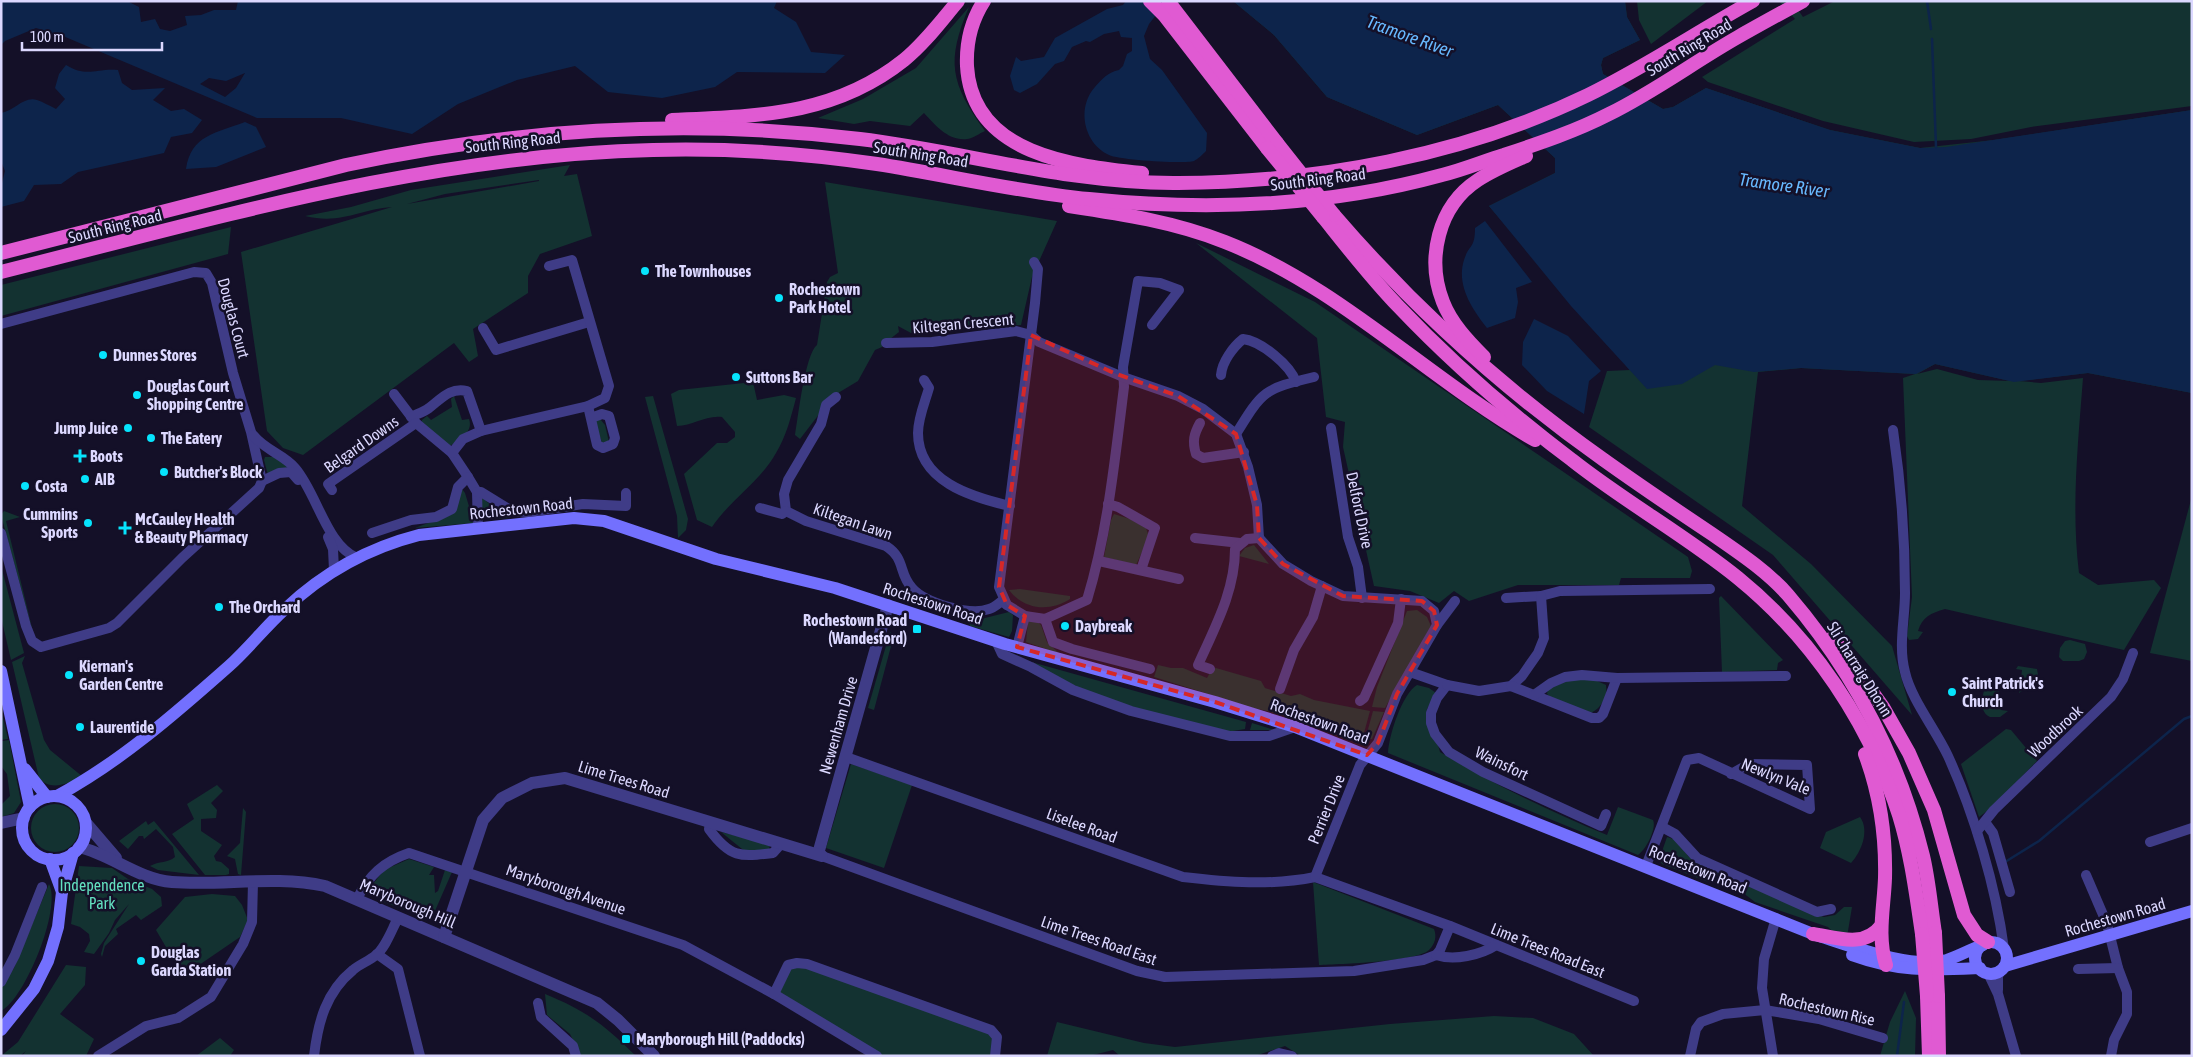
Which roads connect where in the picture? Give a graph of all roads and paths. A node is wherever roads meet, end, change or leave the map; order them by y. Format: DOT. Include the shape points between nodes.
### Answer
graph roads {
  1 [pos="958,1"];
  2 [pos="984,1"];
  3 [pos="1150,1"];
  4 [pos="1753,1"];
  5 [pos="1803,1"];
  6 [pos="1167,7"];
  7 [pos="585,130"];
  8 [pos="1541,146"];
  9 [pos="872,164"];
  10 [pos="1220,182"];
  11 [pos="1328,216"];
  12 [pos="1,253"];
  13 [pos="1034,262"];
  14 [pos="550,266"];
  15 [pos="1,272"];
  16 [pos="589,322"];
  17 [pos="1,324"];
  18 [pos="1152,325"];
  19 [pos="483,328"];
  20 [pos="1030,335"];
  21 [pos="886,343"];
  22 [pos="1221,375"];
  23 [pos="1123,377"];
  24 [pos="1314,377"];
  25 [pos="924,380"];
  26 [pos="1296,382"];
  27 [pos="394,394"];
  28 [pos="836,397"];
  29 [pos="1528,402"];
  30 [pos="588,406"];
  31 [pos="591,418"];
  32 [pos="413,420"];
  33 [pos="1200,423"];
  34 [pos="1331,428"];
  35 [pos="1893,430"];
  36 [pos="481,431"];
  37 [pos="251,432"];
  38 [pos="1236,434"];
  39 [pos="1244,452"];
  40 [pos="452,453"];
  41 [pos="1572,461"];
  42 [pos="468,478"];
  43 [pos="260,484"];
  44 [pos="332,490"];
  45 [pos="476,492"];
  46 [pos="626,493"];
  47 [pos="1108,504"];
  48 [pos="1010,506"];
  49 [pos="760,508"];
  50 [pos="786,510"];
  51 [pos="478,529"];
  52 [pos="1,533"];
  53 [pos="372,533"];
  54 [pos="1195,538"];
  55 [pos="1259,538"];
  56 [pos="1240,543"];
  57 [pos="357,558"];
  58 [pos="1099,561"];
  59 [pos="334,570"];
  60 [pos="1141,570"];
  61 [pos="1179,579"];
  62 [pos="1322,586"];
  63 [pos="1710,589"];
  64 [pos="1787,594"];
  65 [pos="1541,596"];
  66 [pos="1362,598"];
  67 [pos="1506,598"];
  68 [pos="1401,599"];
  69 [pos="1455,601"];
  70 [pos="888,605"];
  71 [pos="1007,605"];
  72 [pos="1025,616"];
  73 [pos="1045,619"];
  74 [pos="1438,625"];
  75 [pos="996,641"];
  76 [pos="1017,647"];
  77 [pos="2133,653"];
  78 [pos="1150,669"];
  79 [pos="1210,669"];
  80 [pos="1,671"];
  81 [pos="1410,672"];
  82 [pos="1786,676"];
  83 [pos="1617,678"];
  84 [pos="1446,685"];
  85 [pos="1511,686"];
  86 [pos="1280,688"];
  87 [pos="1534,695"];
  88 [pos="1360,701"];
  89 [pos="1849,706"];
  90 [pos="1295,727"];
  91 [pos="1368,755"];
  92 [pos="846,757"];
  93 [pos="21,762"];
  94 [pos="1731,774"];
  95 [pos="87,780"];
  96 [pos="52,796"];
  97 [pos="81,810"];
  98 [pos="27,813"];
  99 [pos="1606,814"];
  100 [pos="86,822"];
  101 [pos="710,822"];
  102 [pos="1985,822"];
  103 [pos="1,824"];
  104 [pos="1662,827"];
  105 [pos="2192,829"];
  106 [pos="1977,831"];
  107 [pos="2150,842"];
  108 [pos="781,844"];
  109 [pos="76,850"];
  110 [pos="820,855"];
  111 [pos="50,859"];
  112 [pos="122,864"];
  113 [pos="1646,866"];
  114 [pos="468,871"];
  115 [pos="2086,875"];
  116 [pos="1315,876"];
  117 [pos="254,882"];
  118 [pos="42,887"];
  119 [pos="62,892"];
  120 [pos="2010,892"];
  121 [pos="357,899"];
  122 [pos="1831,909"];
  123 [pos="2192,911"];
  124 [pos="398,918"];
  125 [pos="1776,918"];
  126 [pos="2000,923"];
  127 [pos="1450,926"];
  128 [pos="1881,926"];
  129 [pos="1813,934"];
  130 [pos="1928,934"];
  131 [pos="444,936"];
  132 [pos="2110,936"];
  133 [pos="1987,943"];
  134 [pos="1496,945"];
  135 [pos="2004,949"];
  136 [pos="2046,953"];
  137 [pos="377,954"];
  138 [pos="1436,955"];
  139 [pos="1884,960"];
  140 [pos="2003,968"];
  141 [pos="2118,968"];
  142 [pos="2078,969"];
  143 [pos="1984,971"];
  144 [pos="1,982"];
  145 [pos="774,994"];
  146 [pos="1998,994"];
  147 [pos="1933,996"];
  148 [pos="1634,1001"];
  149 [pos="538,1003"];
  150 [pos="1765,1010"];
  151 [pos="1,1030"];
  152 [pos="1883,1038"];
  153 [pos="98,1056"];
  154 [pos="314,1056"];
  155 [pos="420,1056"];
  156 [pos="576,1056"];
  157 [pos="654,1056"];
  158 [pos="877,1056"];
  159 [pos="995,1056"];
  160 [pos="1272,1056"];
  161 [pos="1292,1056"];
  162 [pos="1690,1056"];
  163 [pos="1773,1056"];
  164 [pos="1929,1056"];
  165 [pos="1939,1056"];
  166 [pos="2016,1056"];
  167 [pos="2111,1056"];
  1 -- 7 [label="highway" via="905,59 873,82 833,100 808,108 763,115 662,120"];
  2 -- 10 [label="highway" via="969,32 968,80 985,114 1012,141 1063,162"];
  3 -- 6 [label="highway"];
  4 -- 10 [label="highway, South Ring Road" via="1619,79 1511,127 1395,160 1318,173"];
  5 -- 8 [label="highway, South Ring Road" via="1644,95"];
  6 -- 11 [label="highway, bridge"];
  7 -- 10 [label="highway, South Ring Road" via="659,128 806,134 923,148 1103,179"];
  7 -- 12 [label="highway, South Ring Road" via="499,138 355,163"];
  8 -- 9 [label="highway, South Ring Road" via="1441,176 1342,196 1251,204 1171,205 1087,199"];
  8 -- 29 [label="highway" via="1477,180 1456,200 1442,224 1434,249 1443,303 1459,330"];
  9 -- 15 [label="highway, South Ring Road" via="736,151 654,150 557,154 494,161 353,185"];
  9 -- 41 [label="highway" via="1013,197 1150,219 1224,241 1295,276 1507,423"];
  11 -- 29 [label="highway" via="1404,294 1475,360"];
  11 -- 41 [label="highway" via="1371,276 1435,343"];
  13 -- 20 [label="street" via="1038,269"];
  14 -- 16 [label="street" via="572,260"];
  16 -- 19 [label="street" via="496,350"];
  16 -- 30 [label="street" via="609,386 605,398"];
  17 -- 37 [label="street, Douglas Court" via="204,272 212,283"];
  18 -- 23 [label="street" via="1178,290 1160,283 1138,281"];
  20 -- 21 [label="street, Kiltegan Crescent" via="1016,331 932,342"];
  20 -- 23 [label="street, Kiltegan Crescent" via="1039,342"];
  20 -- 48 [label="street"];
  22 -- 26 [label="street" via="1221,368 1243,339 1251,340 1288,366"];
  23 -- 38 [label="street" via="1178,396 1203,409"];
  23 -- 47 [label="street"];
  24 -- 26 [label="street"];
  25 -- 48 [label="street" via="929,388 918,433 926,463 938,476 963,493"];
  26 -- 38 [label="street" via="1277,386 1262,395"];
  27 -- 32 [label="street, Belgard Downs"];
  28 -- 50 [label="street" via="826,405 821,424 788,480 784,494"];
  29 -- 64 [label="highway, Sli Charraig Dhonn" via="1602,459 1751,562"];
  30 -- 31 [label="street"];
  30 -- 36 [label="street"];
  32 -- 36 [label="street, Belgard Downs" via="443,395 459,389 467,391"];
  32 -- 40 [label="street, Belgard Downs"];
  32 -- 44 [label="street, Belgard Downs" via="328,484"];
  33 -- 39 [label="street" via="1193,444 1196,454 1203,458"];
  34 -- 66 [label="street, Delford Drive" via="1348,537 1358,567"];
  35 -- 106 [label="street" via="1902,511 1905,593 1901,650 1905,674 1947,754"];
  36 -- 40 [label="street" via="463,439"];
  37 -- 43 [label="street, Douglas Court"];
  37 -- 57 [label="street" via="264,448 294,467 338,544"];
  38 -- 39 [label="street"];
  39 -- 55 [label="street" via="1257,505"];
  40 -- 42 [label="street, Belgard Downs"];
  41 -- 89 [label="highway, Sli Charraig Dhonn" via="1738,578 1792,626"];
  42 -- 45 [label="street, Belgard Downs"];
  42 -- 53 [label="street" via="458,487 452,509 436,517 411,520"];
  43 -- 52 [label="street" via="117,624 41,647 32,641 26,626"];
  43 -- 59 [label="street" via="279,473 295,474 318,513 333,549"];
  45 -- 46 [label="street" via="512,511 528,512 583,504 626,506"];
  45 -- 51 [label="street, Belgard Downs"];
  47 -- 58 [label="street"];
  47 -- 60 [label="street" via="1155,528"];
  48 -- 71 [label="street" via="999,587"];
  49 -- 50 [label="street" via="782,514"];
  50 -- 71 [label="street, Kiltegan Lawn" via="806,521 896,552 911,588 930,600 979,611 1002,601"];
  51 -- 57 [label="main road, Rochestown Road" via="419,535"];
  51 -- 70 [label="main road, Rochestown Road" via="574,518 604,521 716,559 835,588"];
  54 -- 56 [label="street"];
  55 -- 56 [label="street"];
  55 -- 62 [label="street" via="1283,564"];
  56 -- 79 [label="street" via="1235,549 1227,600 1198,665"];
  57 -- 59 [label="main road, Rochestown Road"];
  58 -- 60 [label="street"];
  58 -- 73 [label="street" via="1087,600"];
  59 -- 95 [label="main road, Rochestown Road" via="304,591 240,655 174,713"];
  60 -- 61 [label="street"];
  62 -- 66 [label="street" via="1343,596"];
  62 -- 86 [label="street" via="1313,617 1294,650"];
  63 -- 65 [label="street" via="1560,591"];
  64 -- 130 [label="highway, Sli Charraig Dhonn" via="1836,657 1888,747 1908,802 1923,859"];
  64 -- 133 [label="highway" via="1807,610 1843,651 1883,707 1909,753 1934,810 1964,915 1977,935"];
  65 -- 67 [label="street"];
  65 -- 85 [label="street" via="1544,638 1538,653"];
  66 -- 68 [label="street"];
  68 -- 74 [label="street" via="1422,602 1434,611"];
  68 -- 88 [label="street" via="1398,623"];
  69 -- 74 [label="street, Perrier Drive"];
  70 -- 75 [label="main road, Rochestown Road"];
  70 -- 92 [label="street, Newenham Drive"];
  71 -- 72 [label="street"];
  72 -- 73 [label="street"];
  72 -- 76 [label="street"];
  73 -- 78 [label="street" via="1053,642"];
  74 -- 81 [label="street, Perrier Drive"];
  75 -- 76 [label="main road, Rochestown Road"];
  75 -- 90 [label="street" via="1002,654 1073,690 1132,711 1230,736 1269,736"];
  76 -- 90 [label="main road, Rochestown Road"];
  77 -- 102 [label="street, Woodbrook" via="2123,679 2111,697"];
  80 -- 93 [label="main road"];
  81 -- 84 [label="street"];
  81 -- 91 [label="street, Perrier Drive" via="1397,694 1378,743"];
  82 -- 83 [label="street"];
  83 -- 87 [label="street" via="1566,677"];
  83 -- 87 [label="street" via="1599,718"];
  84 -- 85 [label="street" via="1479,691"];
  84 -- 99 [label="street, Wainsfort" via="1431,713 1431,723 1449,752 1484,772 1601,826"];
  85 -- 87 [label="street"];
  89 -- 128 [label="highway" via="1874,781 1885,838"];
  89 -- 130 [label="highway, Sli Charraig Dhonn" via="1881,768 1899,815"];
  90 -- 91 [label="main road, Rochestown Road"];
  91 -- 113 [label="main road, Rochestown Road"];
  91 -- 116 [label="street, Perrier Drive" via="1360,765"];
  92 -- 110 [label="street, Newenham Drive"];
  92 -- 116 [label="street, Liselee Road" via="1183,877 1276,881"];
  93 -- 96 [label="main road" via="36,785"];
  93 -- 98 [label="main road"];
  94 -- 94 [label="street, Newlyn Vale" via="1766,789 1810,809 1807,764 1749,764"];
  94 -- 104 [label="street, Newlyn Vale" via="1699,758 1687,760"];
  95 -- 96 [label="main road, Rochestown Road"];
  95 -- 97 [label="main road"];
  96 -- 97 [label="main road" via="74,803"];
  96 -- 98 [label="main road"];
  97 -- 100 [label="main road"];
  98 -- 103 [label="street"];
  98 -- 111 [label="main road" via="24,836 27,845 33,852"];
  100 -- 109 [label="main road" via="84,840"];
  100 -- 112 [label="street, Maryborough Hill"];
  101 -- 108 [label="street, Lime Trees Road"];
  101 -- 108 [label="street" via="709,829 718,841 730,851 745,856 773,853"];
  101 -- 114 [label="street, Lime Trees Road" via="565,778 532,783 502,798 483,820"];
  102 -- 106 [label="street, Woodbrook"];
  102 -- 120 [label="street" via="1993,833"];
  104 -- 113 [label="street, Newlyn Vale"];
  104 -- 122 [label="street" via="1675,834 1697,858 1817,912"];
  105 -- 107 [label="street"];
  106 -- 126 [label="street"];
  108 -- 110 [label="street, Lime Trees Road"];
  109 -- 111 [label="main road" via="58,859"];
  109 -- 112 [label="street, Maryborough Hill"];
  109 -- 119 [label="main road"];
  110 -- 138 [label="street, Lime Trees Road East" via="1150,975 1354,971"];
  111 -- 119 [label="main road"];
  112 -- 117 [label="street, Maryborough Hill" via="143,875 172,882"];
  113 -- 125 [label="main road, Rochestown Road"];
  114 -- 121 [label="street, Maryborough Avenue" via="409,852 375,871"];
  114 -- 131 [label="street, Lime Trees Road"];
  114 -- 145 [label="street, Maryborough Avenue" via="683,945"];
  115 -- 132 [label="street" via="2108,924"];
  116 -- 127 [label="street, Lime Trees Road East"];
  117 -- 121 [label="street, Maryborough Hill" via="312,883"];
  117 -- 153 [label="street" via="252,922 243,944 211,997 178,1018 146,1026"];
  118 -- 144 [label="street"];
  119 -- 151 [label="main road" via="58,927 48,960 34,988"];
  121 -- 124 [label="street, Maryborough Hill"];
  123 -- 132 [label="main road, Rochestown Road"];
  124 -- 131 [label="street, Maryborough Hill"];
  124 -- 137 [label="street"];
  125 -- 129 [label="main road, Rochestown Road"];
  125 -- 150 [label="street, Rochestown Rise" via="1764,959 1762,988"];
  126 -- 133 [label="street"];
  126 -- 135 [label="street"];
  127 -- 134 [label="street, Lime Trees Road East"];
  127 -- 138 [label="street"];
  128 -- 129 [label="highway" via="1874,935 1854,941"];
  128 -- 139 [label="highway"];
  129 -- 139 [label="main road, Rochestown Road" via="1842,952"];
  130 -- 147 [label="highway, Sli Charraig Dhonn, bridge"];
  131 -- 157 [label="street, Maryborough Hill" via="596,1004 618,1020"];
  132 -- 136 [label="main road, Rochestown Road"];
  132 -- 141 [label="street"];
  133 -- 135 [label="main road"];
  133 -- 139 [label="main road, Rochestown Road" via="1946,960"];
  133 -- 143 [label="main road" via="1976,953"];
  134 -- 138 [label="street, Lime Trees Road East" via="1484,953"];
  134 -- 148 [label="street, Lime Trees Road East"];
  135 -- 136 [label="main road, Rochestown Road" via="2016,954"];
  135 -- 140 [label="main road" via="2007,958"];
  136 -- 140 [label="main road, Rochestown Road"];
  137 -- 154 [label="street" via="354,969 330,996 318,1026"];
  137 -- 155 [label="street" via="398,969"];
  139 -- 143 [label="main road, Rochestown Road" via="1912,970"];
  140 -- 143 [label="main road"];
  140 -- 146 [label="street" via="1998,976"];
  141 -- 142 [label="street"];
  141 -- 167 [label="street" via="2128,1005"];
  143 -- 146 [label="street"];
  145 -- 158 [label="street, Maryborough Avenue"];
  145 -- 159 [label="street" via="788,965 797,962 807,964 991,1030 997,1037"];
  146 -- 166 [label="street"];
  147 -- 164 [label="highway, Sli Charraig Dhonn"];
  147 -- 165 [label="highway, Sli Charraig Dhonn"];
  149 -- 156 [label="street" via="541,1017 572,1046"];
  150 -- 152 [label="street, Rochestown Rise" via="1819,1019"];
  150 -- 162 [label="street, Rochestown Rise" via="1722,1014 1701,1022 1696,1029"];
  150 -- 163 [label="street, Rochestown Rise"];
  160 -- 161 [label="street"];
}
